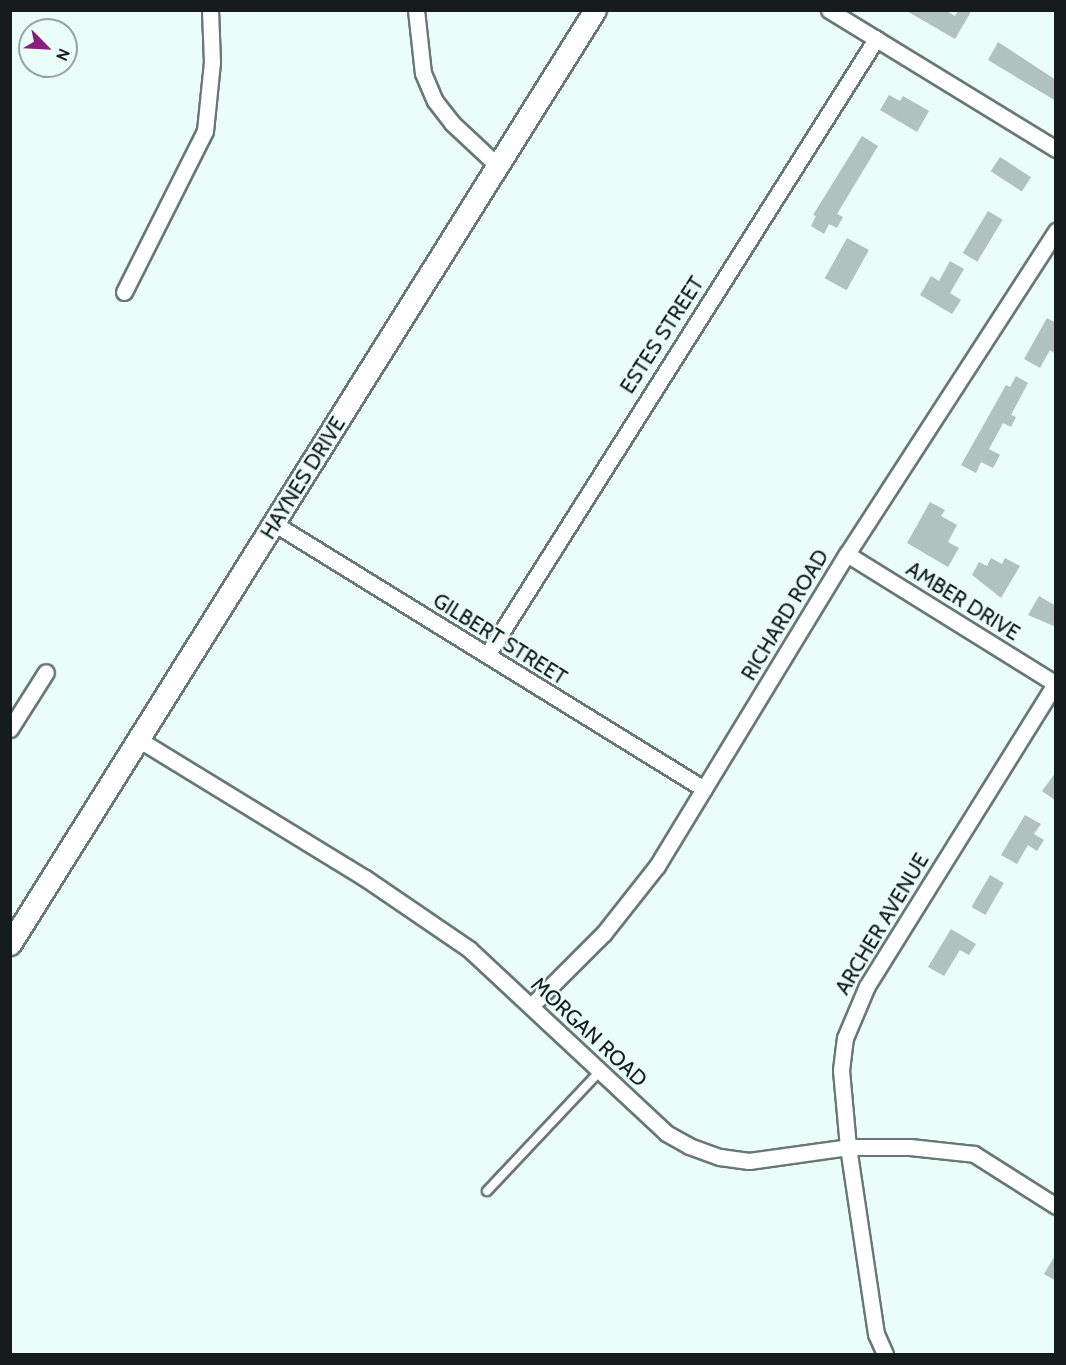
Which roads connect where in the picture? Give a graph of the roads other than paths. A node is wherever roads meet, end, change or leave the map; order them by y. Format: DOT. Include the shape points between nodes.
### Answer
graph roads {
  1 [pos="210,10"];
  2 [pos="416,10"];
  3 [pos="595,10"];
  4 [pos="829,10"];
  5 [pos="876,39"];
  6 [pos="1056,149"];
  7 [pos="498,166"];
  8 [pos="1056,231"];
  9 [pos="124,291"];
  10 [pos="275,524"];
  11 [pos="848,554"];
  12 [pos="487,655"];
  13 [pos="46,672"];
  14 [pos="1055,684"];
  15 [pos="10,729"];
  16 [pos="138,739"];
  17 [pos="704,789"];
  18 [pos="13,936"];
  19 [pos="531,1006"];
  20 [pos="600,1071"];
  21 [pos="848,1147"];
  22 [pos="487,1191"];
  23 [pos="1056,1206"];
  24 [pos="885,1354"];
  1 -- 9 [label="street" via="212,62 205,131"];
  2 -- 7 [label="street" via="423,73 435,101 452,123"];
  3 -- 7 [label="street, HAYNES DRIVE"];
  4 -- 5 [label="street"];
  5 -- 6 [label="street"];
  5 -- 12 [label="street, ESTES STREET"];
  7 -- 10 [label="street, HAYNES DRIVE"];
  8 -- 11 [label="street, RICHARD ROAD"];
  10 -- 12 [label="street, GILBERT STREET"];
  10 -- 16 [label="street, HAYNES DRIVE"];
  11 -- 14 [label="street, AMBER DRIVE"];
  11 -- 17 [label="street, RICHARD ROAD"];
  12 -- 17 [label="street, GILBERT STREET"];
  13 -- 15 [label="street"];
  14 -- 21 [label="street, ARCHER AVENUE" via="867,986 853,1015 844,1038 841,1070"];
  16 -- 18 [label="street, HAYNES DRIVE"];
  16 -- 19 [label="street, MORGAN ROAD" via="470,949"];
  17 -- 19 [label="street, RICHARD ROAD" via="633,899"];
  19 -- 20 [label="street, MORGAN ROAD"];
  20 -- 21 [label="street, MORGAN ROAD" via="666,1133 720,1157 749,1161"];
  20 -- 22 [label="lane"];
  21 -- 23 [label="street, MORGAN ROAD" via="910,1147 974,1154"];
  21 -- 24 [label="street, ARCHER AVENUE" via="876,1334"];
}
